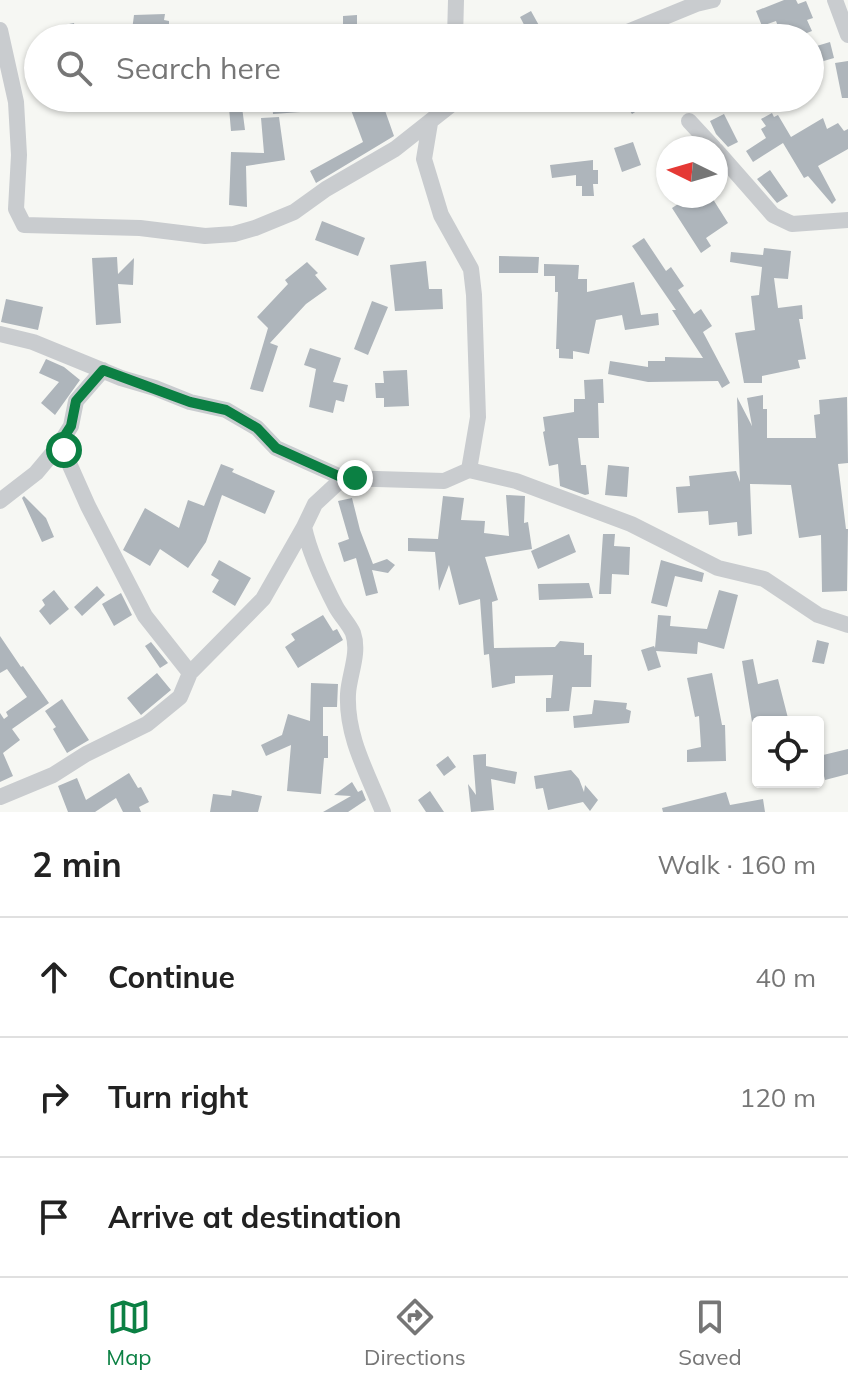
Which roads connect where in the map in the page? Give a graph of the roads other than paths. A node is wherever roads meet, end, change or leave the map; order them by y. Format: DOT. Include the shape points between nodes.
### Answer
graph roads {
  1 [pos="456,0"];
  2 [pos="713,0"];
  3 [pos="835,0"];
  4 [pos="455,24"];
  5 [pos="647,24"];
  6 [pos="0,30"];
  7 [pos="848,35"];
  8 [pos="443,112"];
  9 [pos="689,121"];
  10 [pos="430,123"];
  11 [pos="703,136"];
  12 [pos="728,164"];
  13 [pos="848,220"];
  14 [pos="0,334"];
  15 [pos="103,370"];
  16 [pos="60,443"];
  17 [pos="469,470"];
  18 [pos="343,478"];
  19 [pos="0,501"];
  20 [pos="304,527"];
  21 [pos="848,625"];
  22 [pos="190,673"];
  23 [pos="2,800"];
  24 [pos="383,812"];
  1 -- 4 [label="street"];
  2 -- 5 [label="street"];
  3 -- 7 [label="street"];
  6 -- 10 [label="street" via="16,102 16,209 24,225 234,234 294,212"];
  8 -- 10 [label="street"];
  9 -- 11 [label="street"];
  10 -- 17 [label="street" via="424,159 441,215 471,269 474,295 478,417"];
  12 -- 13 [label="street" via="773,215 792,224"];
  14 -- 15 [label="street"];
  15 -- 16 [label="street" via="76,401 71,426"];
  15 -- 18 [label="street" via="226,410 257,428 276,448"];
  16 -- 19 [label="street" via="36,473"];
  16 -- 22 [label="street" via="145,616"];
  17 -- 18 [label="street" via="444,481"];
  17 -- 21 [label="street" via="516,481 631,524 718,568 764,579 818,615"];
  18 -- 20 [label="street" via="324,493"];
  20 -- 22 [label="street" via="263,599"];
  20 -- 24 [label="street" via="326,586 353,634 351,715 359,760"];
  22 -- 23 [label="street" via="180,697 147,724"];
}
